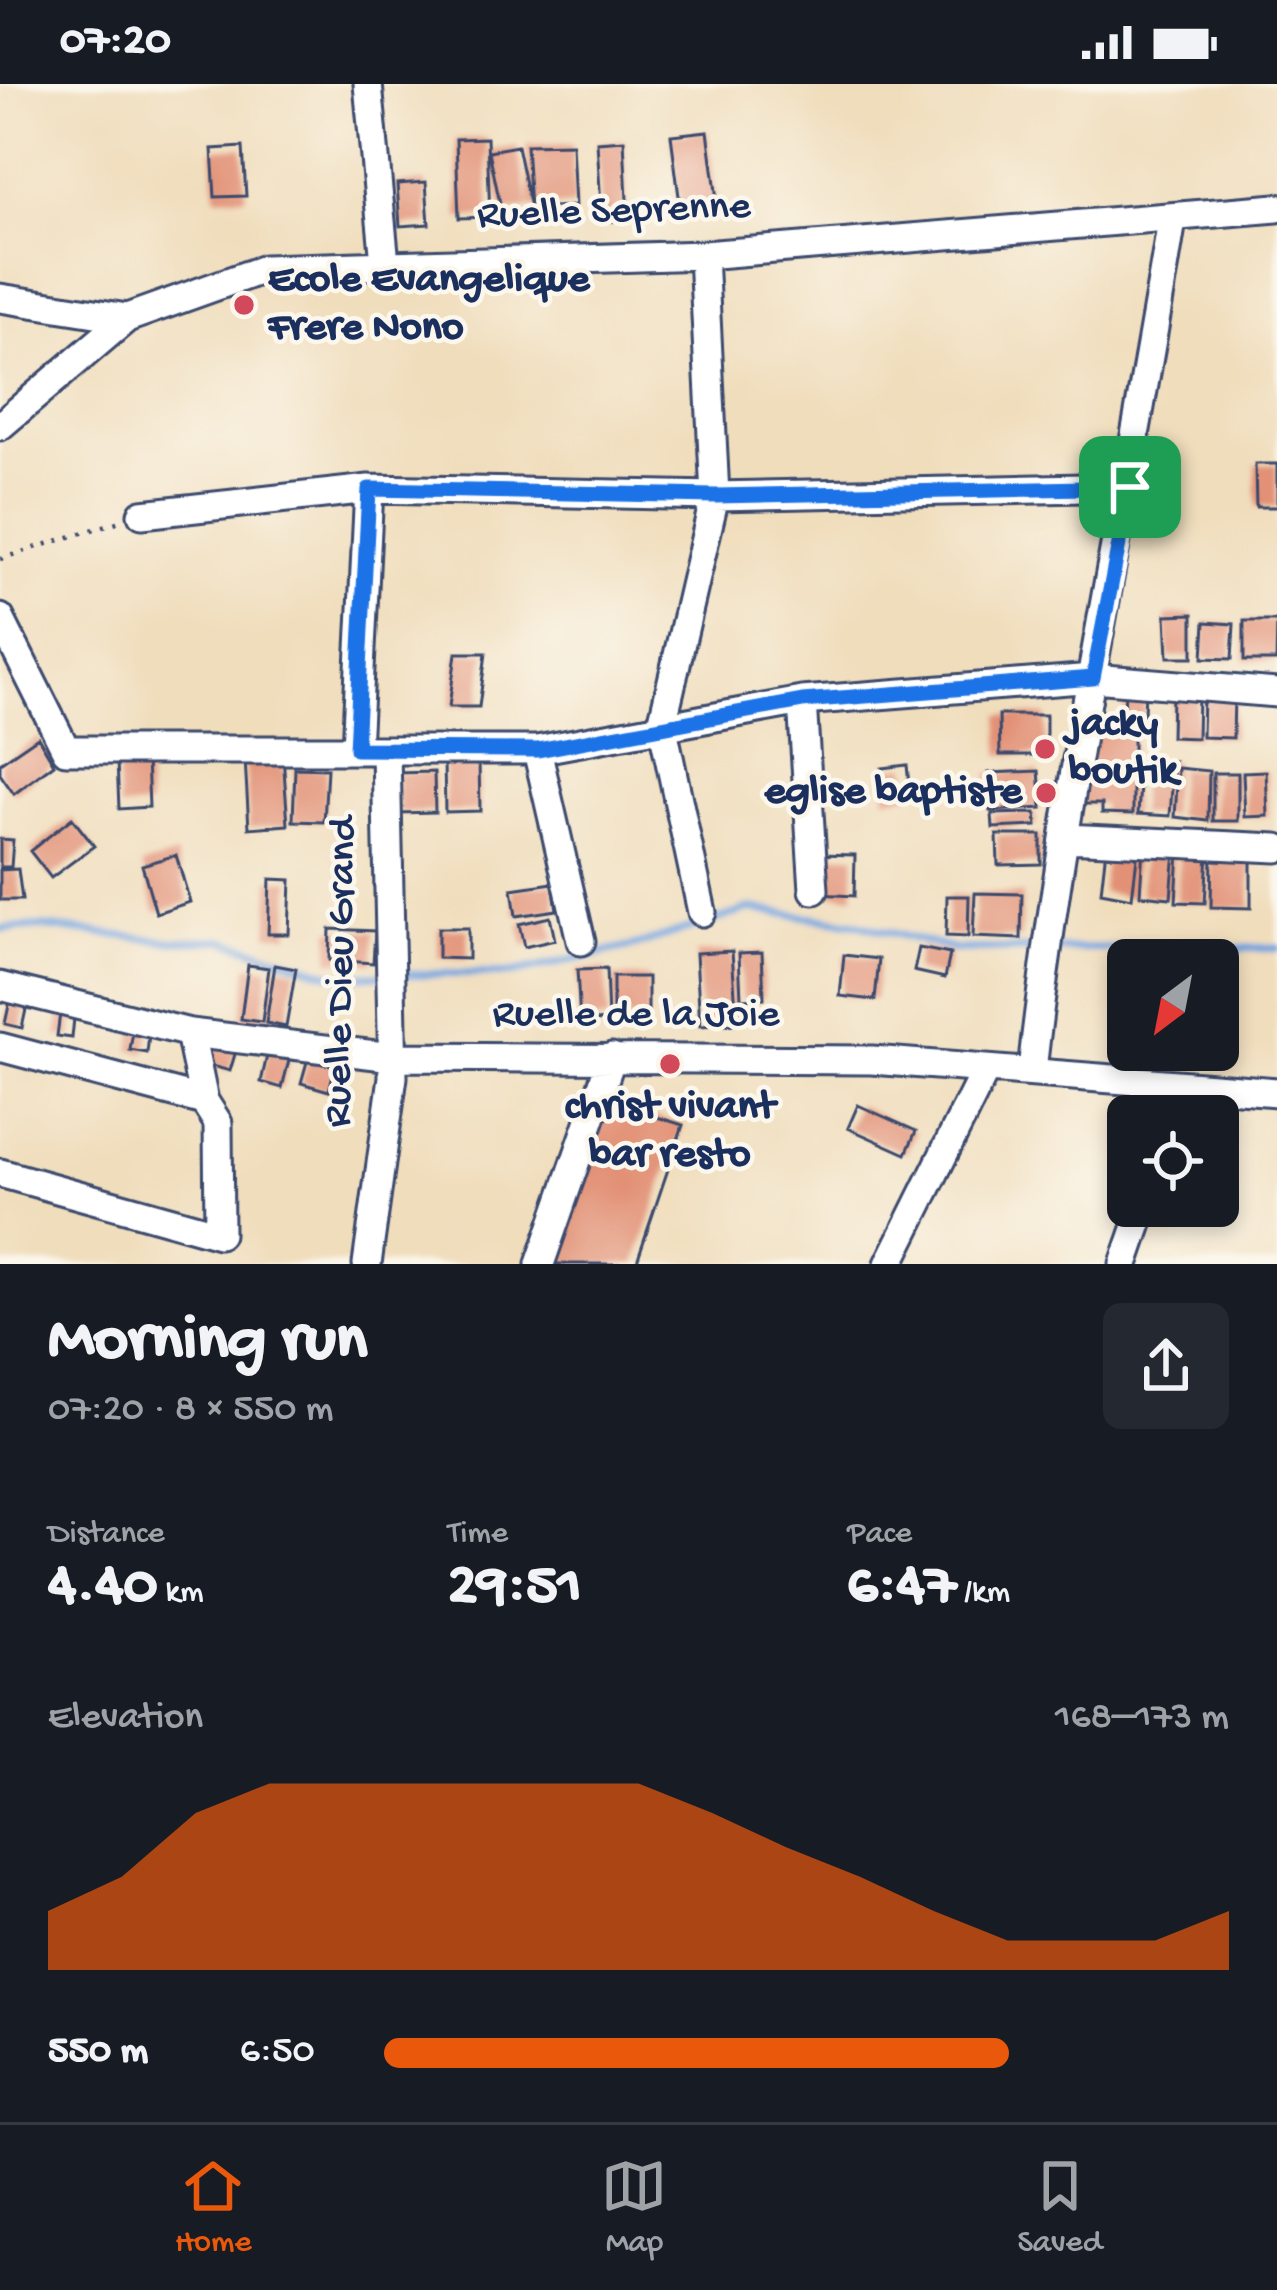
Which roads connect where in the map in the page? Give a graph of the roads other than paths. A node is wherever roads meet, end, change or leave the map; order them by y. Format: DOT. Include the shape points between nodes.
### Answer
graph roads {
  1 [pos="368,84"];
  2 [pos="1277,208"];
  3 [pos="1172,220"];
  4 [pos="704,254"];
  5 [pos="385,263"];
  6 [pos="0,298"];
  7 [pos="127,318"];
  8 [pos="0,426"];
  9 [pos="1130,487"];
  10 [pos="369,489"];
  11 [pos="715,496"];
  12 [pos="142,514"];
  13 [pos="0,618"];
  14 [pos="1093,678"];
  15 [pos="1277,693"];
  16 [pos="802,701"];
  17 [pos="662,724"];
  18 [pos="356,749"];
  19 [pos="537,750"];
  20 [pos="386,752"];
  21 [pos="1064,838"];
  22 [pos="1277,848"];
  23 [pos="814,890"];
  24 [pos="702,912"];
  25 [pos="580,941"];
  26 [pos="0,986"];
  27 [pos="190,1033"];
  28 [pos="0,1047"];
  29 [pos="393,1057"];
  30 [pos="612,1057"];
  31 [pos="1032,1070"];
  32 [pos="984,1073"];
  33 [pos="1186,1085"];
  34 [pos="1277,1092"];
  35 [pos="1183,1095"];
  36 [pos="204,1101"];
  37 [pos="1,1179"];
  38 [pos="1137,1227"];
  39 [pos="367,1264"];
  40 [pos="540,1264"];
  41 [pos="890,1264"];
  42 [pos="1124,1264"];
  1 -- 5 [label="street"];
  2 -- 3 [label="street, Ruelle Seprenne"];
  3 -- 4 [label="street, Ruelle Seprenne"];
  3 -- 9 [label="street"];
  4 -- 5 [label="street, Ruelle Seprenne"];
  4 -- 11 [label="street"];
  5 -- 7 [label="street, Ruelle Seprenne" via="264,268"];
  6 -- 7 [label="street"];
  7 -- 8 [label="street, Ruelle Seprenne"];
  9 -- 11 [label="street"];
  9 -- 14 [label="street"];
  10 -- 11 [label="street"];
  10 -- 12 [label="street"];
  10 -- 18 [label="street"];
  11 -- 17 [label="street"];
  13 -- 18 [label="street" via="67,750"];
  14 -- 15 [label="street"];
  14 -- 16 [label="street"];
  14 -- 21 [label="street"];
  16 -- 17 [label="street"];
  16 -- 23 [label="street"];
  17 -- 19 [label="street"];
  17 -- 24 [label="street"];
  18 -- 20 [label="street"];
  19 -- 20 [label="street"];
  19 -- 25 [label="street"];
  20 -- 29 [label="street, Ruelle Dieu Grand"];
  21 -- 22 [label="street"];
  21 -- 31 [label="street"];
  26 -- 27 [label="street, Ruelle de la Joie"];
  27 -- 29 [label="street, Ruelle de la Joie"];
  27 -- 36 [label="street"];
  28 -- 36 [label="street"];
  29 -- 30 [label="street, Ruelle de la Joie"];
  29 -- 39 [label="street, Ruelle Dieu Grand"];
  30 -- 32 [label="street, Ruelle de la Joie" via="872,1060"];
  30 -- 40 [label="street"];
  31 -- 32 [label="street, Ruelle de la Joie"];
  31 -- 33 [label="street, Ruelle de la Joie"];
  32 -- 41 [label="street"];
  33 -- 34 [label="street, Ruelle de la Joie"];
  33 -- 35 [label="street"];
  36 -- 37 [label="street" via="218,1123 219,1234"];
  38 -- 42 [label="street"];
}
